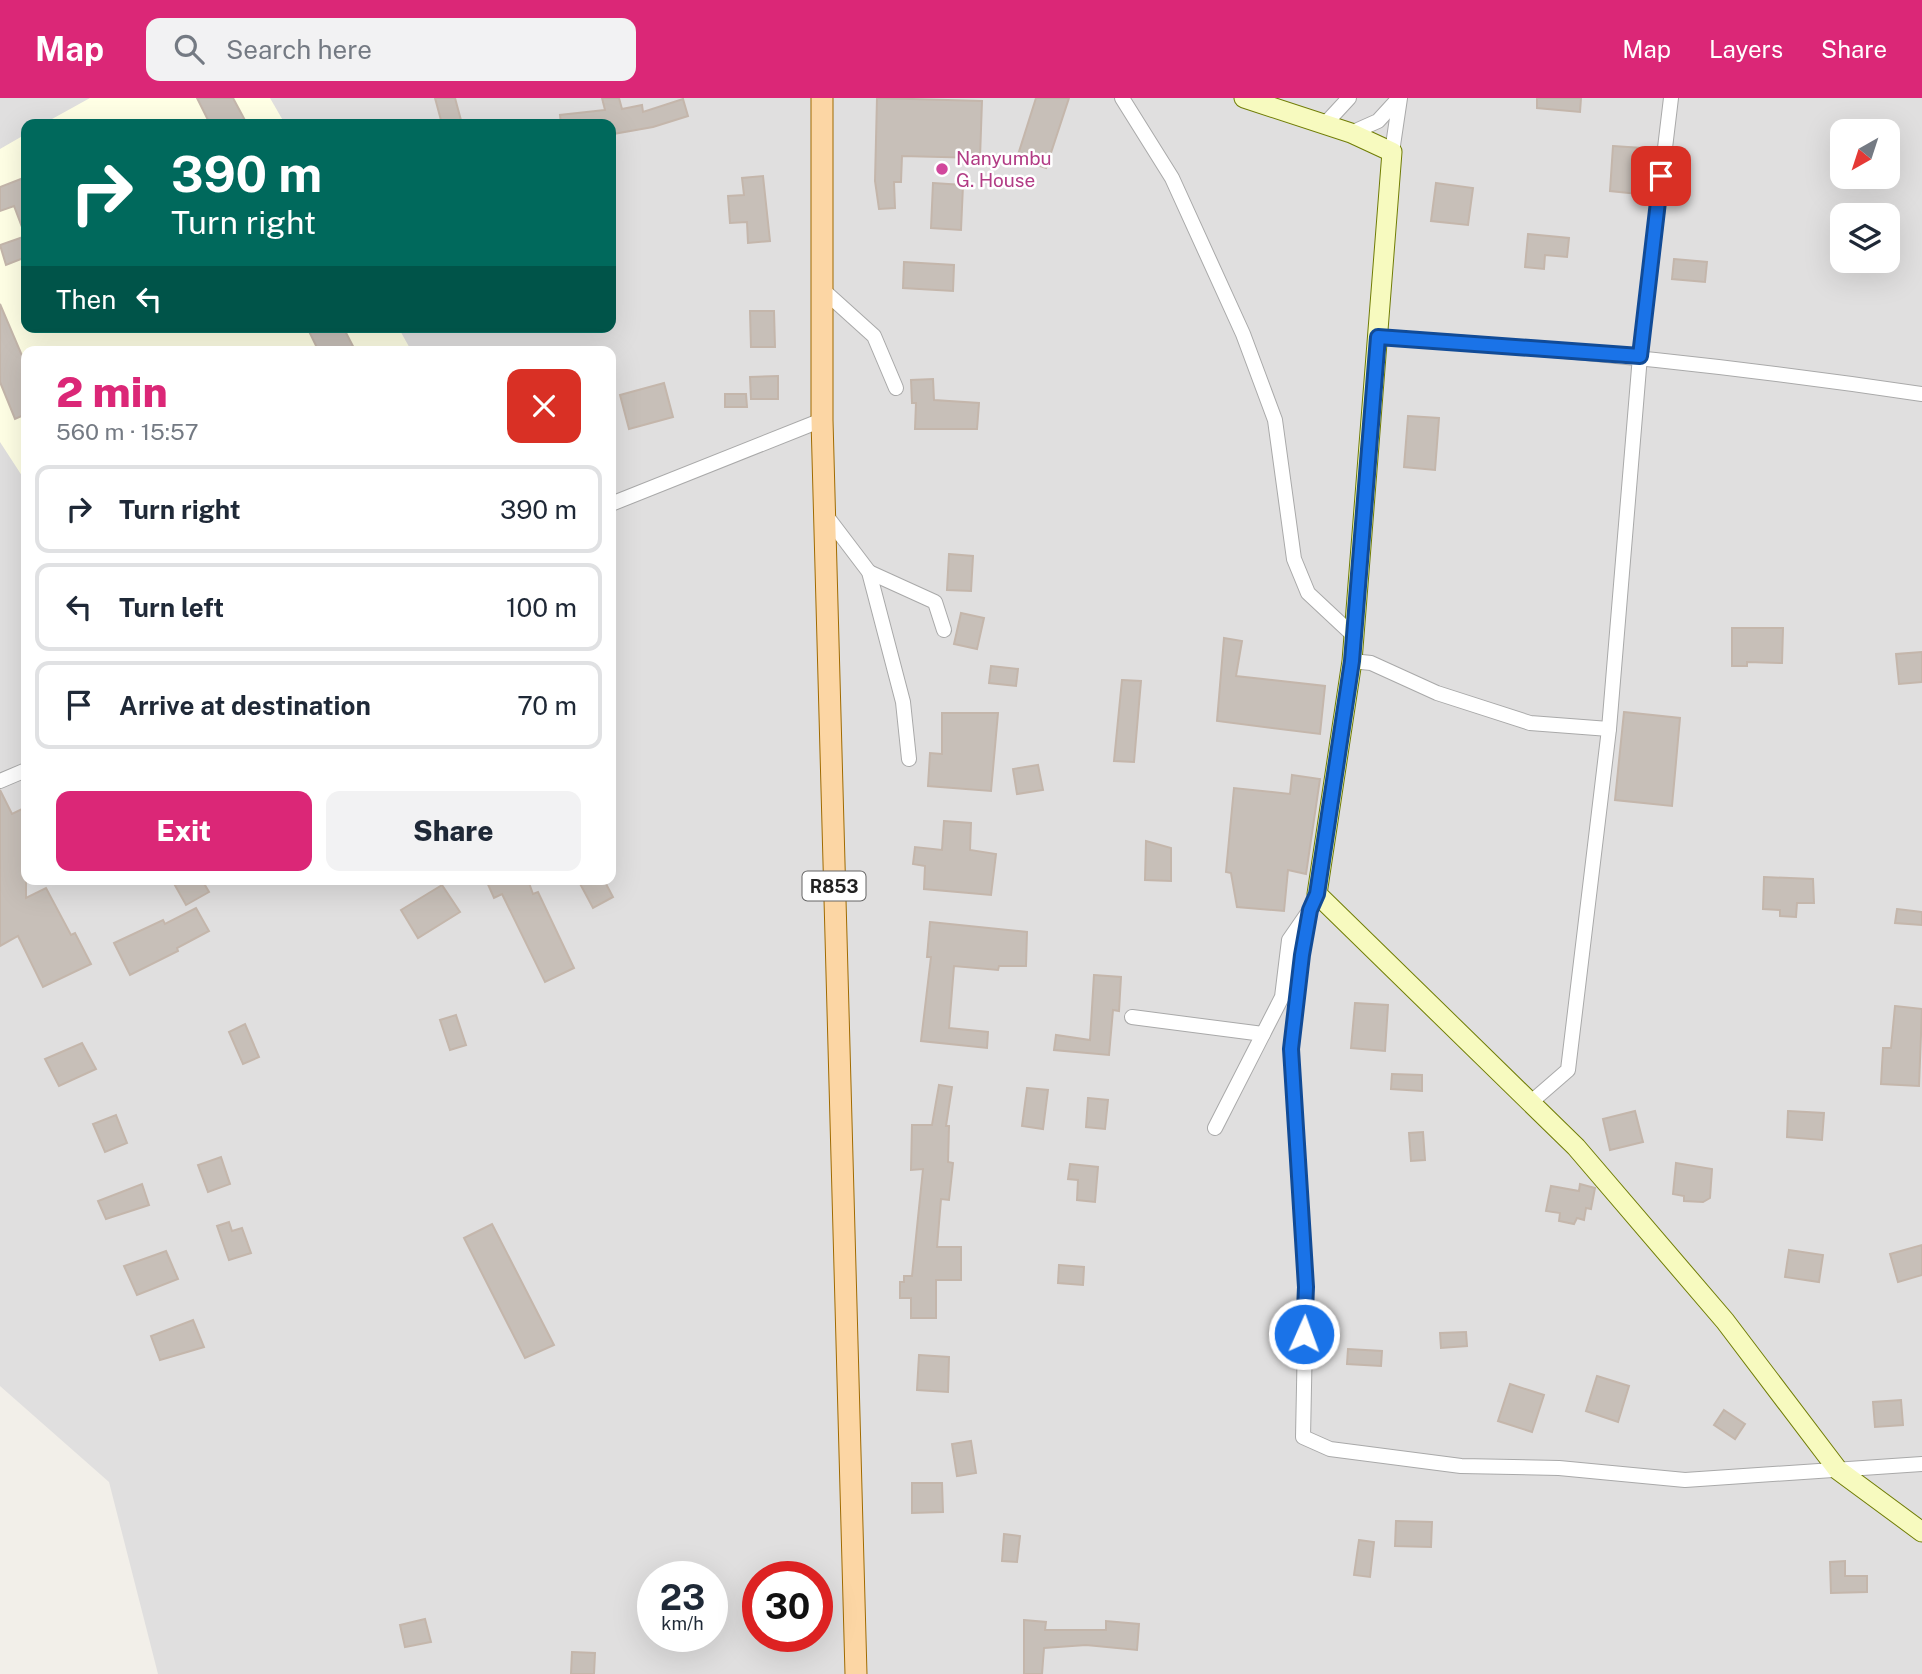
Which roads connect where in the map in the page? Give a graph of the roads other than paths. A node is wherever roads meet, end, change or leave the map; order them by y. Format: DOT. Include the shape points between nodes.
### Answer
graph roads {
  1 [pos="822,98"];
  2 [pos="1122,98"];
  3 [pos="1244,98"];
  4 [pos="1349,98"];
  5 [pos="1400,98"];
  6 [pos="1671,98"];
  7 [pos="1325,124"];
  8 [pos="1351,133"];
  9 [pos="1392,152"];
  10 [pos="823,290"];
  11 [pos="1378,337"];
  12 [pos="1640,356"];
  13 [pos="896,388"];
  14 [pos="1922,394"];
  15 [pos="822,420"];
  16 [pos="616,502"];
  17 [pos="825,514"];
  18 [pos="869,572"];
  19 [pos="944,630"];
  20 [pos="1354,636"];
  21 [pos="1352,661"];
  22 [pos="1609,729"];
  23 [pos="909,759"];
  24 [pos="21,772"];
  25 [pos="0,781"];
  26 [pos="1313,902"];
  27 [pos="1132,1017"];
  28 [pos="1263,1034"];
  29 [pos="1531,1103"];
  30 [pos="1216,1128"];
  31 [pos="1922,1464"];
  32 [pos="1838,1469"];
  33 [pos="1922,1532"];
  34 [pos="856,1674"];
  1 -- 10 [label="main road, R853"];
  2 -- 20 [label="street" via="1172,178 1244,334 1275,420 1294,559 1308,593"];
  3 -- 7 [label="street"];
  4 -- 7 [label="street"];
  5 -- 8 [label="street" via="1378,121"];
  5 -- 9 [label="street"];
  6 -- 12 [label="street"];
  7 -- 8 [label="street"];
  8 -- 9 [label="street"];
  9 -- 11 [label="street"];
  10 -- 13 [label="street" via="874,336"];
  10 -- 15 [label="main road, R853"];
  11 -- 12 [label="street"];
  11 -- 20 [label="street"];
  12 -- 14 [label="street"];
  12 -- 22 [label="street"];
  15 -- 16 [label="street"];
  15 -- 17 [label="main road, R853"];
  17 -- 18 [label="street"];
  17 -- 34 [label="main road, R853"];
  18 -- 19 [label="street" via="935,602"];
  18 -- 23 [label="street" via="902,702"];
  20 -- 21 [label="street"];
  21 -- 22 [label="street" via="1371,663 1437,693 1530,723"];
  21 -- 26 [label="street"];
  22 -- 29 [label="street" via="1568,1070"];
  24 -- 25 [label="street"];
  26 -- 28 [label="street" via="1289,940 1282,997"];
  26 -- 29 [label="street"];
  26 -- 32 [label="street" via="1291,1049 1306,1287 1303,1437 1330,1449 1461,1466 1559,1468 1685,1479"];
  27 -- 28 [label="street"];
  28 -- 30 [label="street"];
  29 -- 32 [label="street" via="1576,1147 1725,1321"];
  31 -- 32 [label="street"];
  32 -- 33 [label="street"];
}
